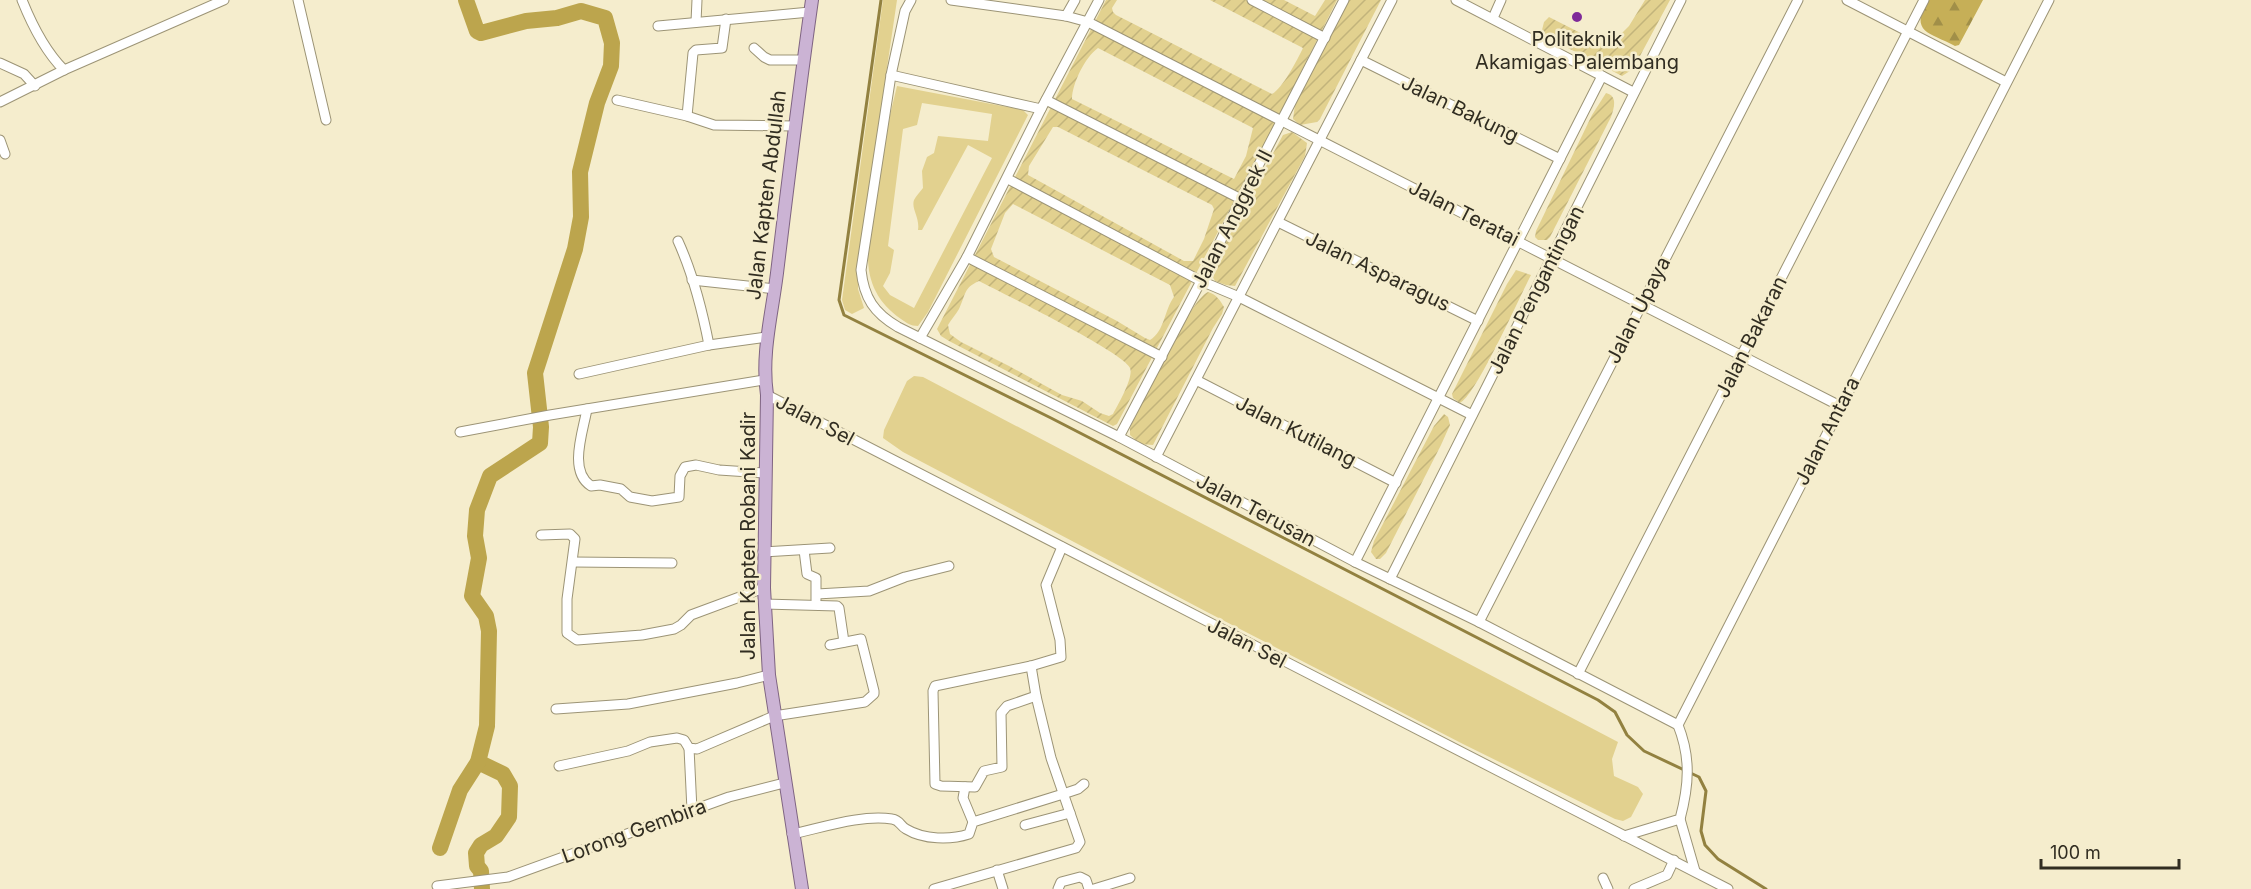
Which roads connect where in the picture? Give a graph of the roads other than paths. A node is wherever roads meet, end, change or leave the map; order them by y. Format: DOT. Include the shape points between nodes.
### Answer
graph roads {
  1 [pos="22,0"];
  2 [pos="224,0"];
  3 [pos="298,0"];
  4 [pos="697,0"];
  5 [pos="911,0"];
  6 [pos="951,0"];
  7 [pos="1074,0"];
  8 [pos="1099,0"];
  9 [pos="1251,0"];
  10 [pos="1344,0"];
  11 [pos="1392,0"];
  12 [pos="1456,0"];
  13 [pos="1501,0"];
  14 [pos="1681,0"];
  15 [pos="1798,0"];
  16 [pos="1847,0"];
  17 [pos="1924,0"];
  18 [pos="2049,0"];
  19 [pos="811,6"];
  20 [pos="1066,16"];
  21 [pos="1493,18"];
  22 [pos="726,19"];
  23 [pos="1088,21"];
  24 [pos="696,22"];
  25 [pos="658,26"];
  26 [pos="1908,32"];
  27 [pos="1324,38"];
  28 [pos="754,48"];
  29 [pos="803,60"];
  30 [pos="1361,60"];
  31 [pos="0,63"];
  32 [pos="64,70"];
  33 [pos="891,75"];
  34 [pos="1602,76"];
  35 [pos="2006,82"];
  36 [pos="35,86"];
  37 [pos="1633,92"];
  38 [pos="617,100"];
  39 [pos="0,102"];
  40 [pos="1044,105"];
  41 [pos="687,116"];
  42 [pos="326,120"];
  43 [pos="1282,120"];
  44 [pos="794,126"];
  45 [pos="0,140"];
  46 [pos="1320,140"];
  47 [pos="5,154"];
  48 [pos="1560,159"];
  49 [pos="1008,179"];
  50 [pos="1241,200"];
  51 [pos="1278,222"];
  52 [pos="1518,240"];
  53 [pos="678,241"];
  54 [pos="966,257"];
  55 [pos="1553,258"];
  56 [pos="692,280"];
  57 [pos="1201,281"];
  58 [pos="775,289"];
  59 [pos="1239,297"];
  60 [pos="1641,303"];
  61 [pos="1478,321"];
  62 [pos="766,337"];
  63 [pos="920,338"];
  64 [pos="709,345"];
  65 [pos="1162,357"];
  66 [pos="1741,357"];
  67 [pos="579,374"];
  68 [pos="764,380"];
  69 [pos="1196,380"];
  70 [pos="767,395"];
  71 [pos="1438,399"];
  72 [pos="1840,406"];
  73 [pos="587,409"];
  74 [pos="1472,415"];
  75 [pos="460,432"];
  76 [pos="1119,437"];
  77 [pos="1155,457"];
  78 [pos="765,473"];
  79 [pos="1396,483"];
  80 [pos="541,535"];
  81 [pos="1062,547"];
  82 [pos="830,548"];
  83 [pos="804,550"];
  84 [pos="763,552"];
  85 [pos="573,562"];
  86 [pos="1355,562"];
  87 [pos="672,563"];
  88 [pos="950,566"];
  89 [pos="1390,579"];
  90 [pos="764,588"];
  91 [pos="835,593"];
  92 [pos="817,594"];
  93 [pos="764,604"];
  94 [pos="815,605"];
  95 [pos="835,606"];
  96 [pos="1479,622"];
  97 [pos="844,642"];
  98 [pos="830,645"];
  99 [pos="1031,666"];
  100 [pos="1578,674"];
  101 [pos="769,675"];
  102 [pos="1036,696"];
  103 [pos="556,709"];
  104 [pos="774,716"];
  105 [pos="1678,725"];
  106 [pos="689,748"];
  107 [pos="559,766"];
  108 [pos="784,783"];
  109 [pos="1084,783"];
  110 [pos="964,787"];
  111 [pos="1063,794"];
  112 [pos="692,810"];
  113 [pos="1070,813"];
  114 [pos="1680,819"];
  115 [pos="973,822"];
  116 [pos="1025,825"];
  117 [pos="792,834"];
  118 [pos="1623,836"];
  119 [pos="1674,860"];
  120 [pos="997,870"];
  121 [pos="1695,871"];
  122 [pos="1130,878"];
  123 [pos="1603,878"];
  124 [pos="437,886"];
  125 [pos="802,889"];
  126 [pos="934,889"];
  127 [pos="1003,889"];
  128 [pos="1058,889"];
  129 [pos="1091,889"];
  130 [pos="1608,889"];
  131 [pos="1634,889"];
  132 [pos="1728,889"];
  1 -- 32 [label="street" via="53,59"];
  2 -- 32 [label="street"];
  3 -- 42 [label="street"];
  4 -- 24 [label="street"];
  5 -- 33 [label="street" via="905,10"];
  6 -- 20 [label="street, Jalan Teratai"];
  7 -- 20 [label="street"];
  8 -- 23 [label="street"];
  9 -- 27 [label="street"];
  10 -- 27 [label="street, Jalan Anggrek II"];
  11 -- 30 [label="street"];
  12 -- 21 [label="street"];
  13 -- 21 [label="street"];
  14 -- 37 [label="street, Jalan Pengantingan"];
  15 -- 60 [label="street, Jalan Upaya"];
  16 -- 26 [label="street"];
  17 -- 26 [label="street, Jalan Bakaran"];
  18 -- 35 [label="street, Jalan Antara"];
  19 -- 22 [label="street"];
  19 -- 29 [label="main road, Jalan Kapten Abdullah"];
  20 -- 23 [label="street, Jalan Teratai"];
  21 -- 34 [label="street"];
  22 -- 24 [label="street"];
  22 -- 41 [label="street" via="722,48 693,53"];
  23 -- 40 [label="street"];
  23 -- 43 [label="street, Jalan Teratai"];
  24 -- 25 [label="street"];
  26 -- 35 [label="street"];
  26 -- 66 [label="street, Jalan Bakaran"];
  27 -- 43 [label="street, Jalan Anggrek II"];
  28 -- 29 [label="street" via="770,60"];
  29 -- 44 [label="main road, Jalan Kapten Abdullah"];
  30 -- 46 [label="street"];
  30 -- 48 [label="street, Jalan Bakung"];
  31 -- 36 [label="street" via="24,74"];
  32 -- 36 [label="street"];
  33 -- 40 [label="street"];
  33 -- 63 [label="street, Jalan Terusan" via="861,270 865,293 877,312"];
  34 -- 37 [label="street"];
  34 -- 48 [label="street"];
  35 -- 72 [label="street, Jalan Antara"];
  36 -- 39 [label="street"];
  37 -- 55 [label="street, Jalan Pengantingan"];
  38 -- 41 [label="street"];
  40 -- 49 [label="street"];
  40 -- 50 [label="street"];
  41 -- 44 [label="street" via="714,125"];
  43 -- 46 [label="street, Jalan Teratai"];
  43 -- 50 [label="street, Jalan Anggrek II"];
  44 -- 58 [label="main road, Jalan Kapten Abdullah"];
  45 -- 47 [label="street"];
  46 -- 51 [label="street"];
  46 -- 52 [label="street, Jalan Teratai"];
  48 -- 52 [label="street"];
  49 -- 54 [label="street"];
  49 -- 57 [label="street"];
  50 -- 57 [label="street, Jalan Anggrek II"];
  51 -- 59 [label="street"];
  51 -- 61 [label="street, Jalan Asparagus"];
  52 -- 55 [label="street, Jalan Teratai"];
  52 -- 61 [label="street"];
  53 -- 56 [label="street"];
  54 -- 63 [label="street"];
  54 -- 65 [label="street"];
  55 -- 60 [label="street, Jalan Teratai"];
  55 -- 74 [label="street, Jalan Pengantingan"];
  56 -- 58 [label="street"];
  56 -- 64 [label="street"];
  57 -- 59 [label="street"];
  57 -- 65 [label="street, Jalan Anggrek II"];
  58 -- 62 [label="main road, Jalan Kapten Abdullah"];
  59 -- 69 [label="street"];
  59 -- 71 [label="street"];
  60 -- 66 [label="street, Jalan Teratai"];
  60 -- 96 [label="street, Jalan Upaya"];
  61 -- 71 [label="street"];
  62 -- 64 [label="street"];
  62 -- 68 [label="main road, Jalan Kapten Abdullah"];
  63 -- 76 [label="street, Jalan Terusan"];
  64 -- 67 [label="street"];
  65 -- 76 [label="street, Jalan Anggrek II"];
  66 -- 72 [label="street, Jalan Teratai"];
  66 -- 100 [label="street, Jalan Bakaran"];
  68 -- 70 [label="main road, Jalan Kapten Abdullah"];
  68 -- 73 [label="street"];
  69 -- 77 [label="street"];
  69 -- 79 [label="street, Jalan Kutilang"];
  70 -- 78 [label="main road, Jalan Kapten Robani Kadir"];
  70 -- 81 [label="street, Jalan Sel"];
  71 -- 74 [label="street"];
  71 -- 79 [label="street"];
  72 -- 105 [label="street, Jalan Antara"];
  73 -- 75 [label="street"];
  73 -- 78 [label="street" via="579,456 583,481 591,486 621,489 630,497 652,501 679,497 680,476 685,467"];
  74 -- 89 [label="street, Jalan Pengantingan"];
  76 -- 77 [label="street, Jalan Terusan"];
  77 -- 86 [label="street, Jalan Terusan"];
  78 -- 84 [label="main road, Jalan Kapten Robani Kadir"];
  79 -- 86 [label="street"];
  80 -- 85 [label="street" via="573,536"];
  81 -- 99 [label="street" via="1046,585 1062,654"];
  81 -- 118 [label="street, Jalan Sel"];
  82 -- 83 [label="street"];
  83 -- 84 [label="street"];
  83 -- 92 [label="street" via="807,573 816,578"];
  84 -- 90 [label="main road, Jalan Kapten Robani Kadir"];
  85 -- 87 [label="street"];
  85 -- 90 [label="street" via="567,633 576,640 674,629 691,615"];
  86 -- 89 [label="street, Jalan Terusan"];
  88 -- 91 [label="street" via="869,591"];
  89 -- 96 [label="street, Jalan Terusan"];
  90 -- 93 [label="main road, Jalan Kapten Robani Kadir"];
  91 -- 92 [label="street"];
  91 -- 95 [label="street"];
  92 -- 94 [label="street"];
  93 -- 94 [label="street"];
  93 -- 101 [label="main road, Jalan Kapten Robani Kadir"];
  94 -- 95 [label="street"];
  95 -- 97 [label="street" via="839,608"];
  96 -- 100 [label="street, Jalan Terusan"];
  97 -- 98 [label="street"];
  97 -- 104 [label="street" via="861,639 874,691 869,699"];
  99 -- 102 [label="street"];
  99 -- 110 [label="street" via="941,683 934,688 935,784"];
  100 -- 105 [label="street, Jalan Terusan"];
  101 -- 103 [label="street" via="628,704"];
  101 -- 104 [label="main road, Jalan Kapten Robani Kadir"];
  102 -- 110 [label="street" via="1002,710 1003,765 984,771 975,787"];
  102 -- 111 [label="street"];
  104 -- 106 [label="street" via="704,747"];
  104 -- 108 [label="main road, Jalan Kapten Robani Kadir"];
  105 -- 114 [label="street" via="1686,746 1688,771"];
  106 -- 107 [label="street" via="677,738"];
  106 -- 112 [label="street"];
  108 -- 112 [label="street, Lorong Gembira"];
  108 -- 117 [label="main road, Jalan Kapten Robani Kadir"];
  109 -- 111 [label="street"];
  110 -- 115 [label="street" via="963,798"];
  111 -- 113 [label="street"];
  111 -- 115 [label="street"];
  112 -- 124 [label="street, Lorong Gembira" via="508,877"];
  113 -- 116 [label="street"];
  113 -- 120 [label="street" via="1081,839 1076,848"];
  114 -- 118 [label="street"];
  114 -- 121 [label="street"];
  115 -- 117 [label="street" via="969,834 949,838 928,836 906,829 896,820 876,818"];
  117 -- 125 [label="main road, Jalan Kapten Robani Kadir"];
  118 -- 119 [label="street, Jalan Sel"];
  119 -- 121 [label="street, Jalan Sel"];
  119 -- 131 [label="street" via="1667,875"];
  120 -- 126 [label="street"];
  120 -- 127 [label="street"];
  121 -- 132 [label="street, Jalan Sel"];
  122 -- 129 [label="street"];
  123 -- 130 [label="street"];
  128 -- 129 [label="street" via="1060,882 1080,877"];
}
